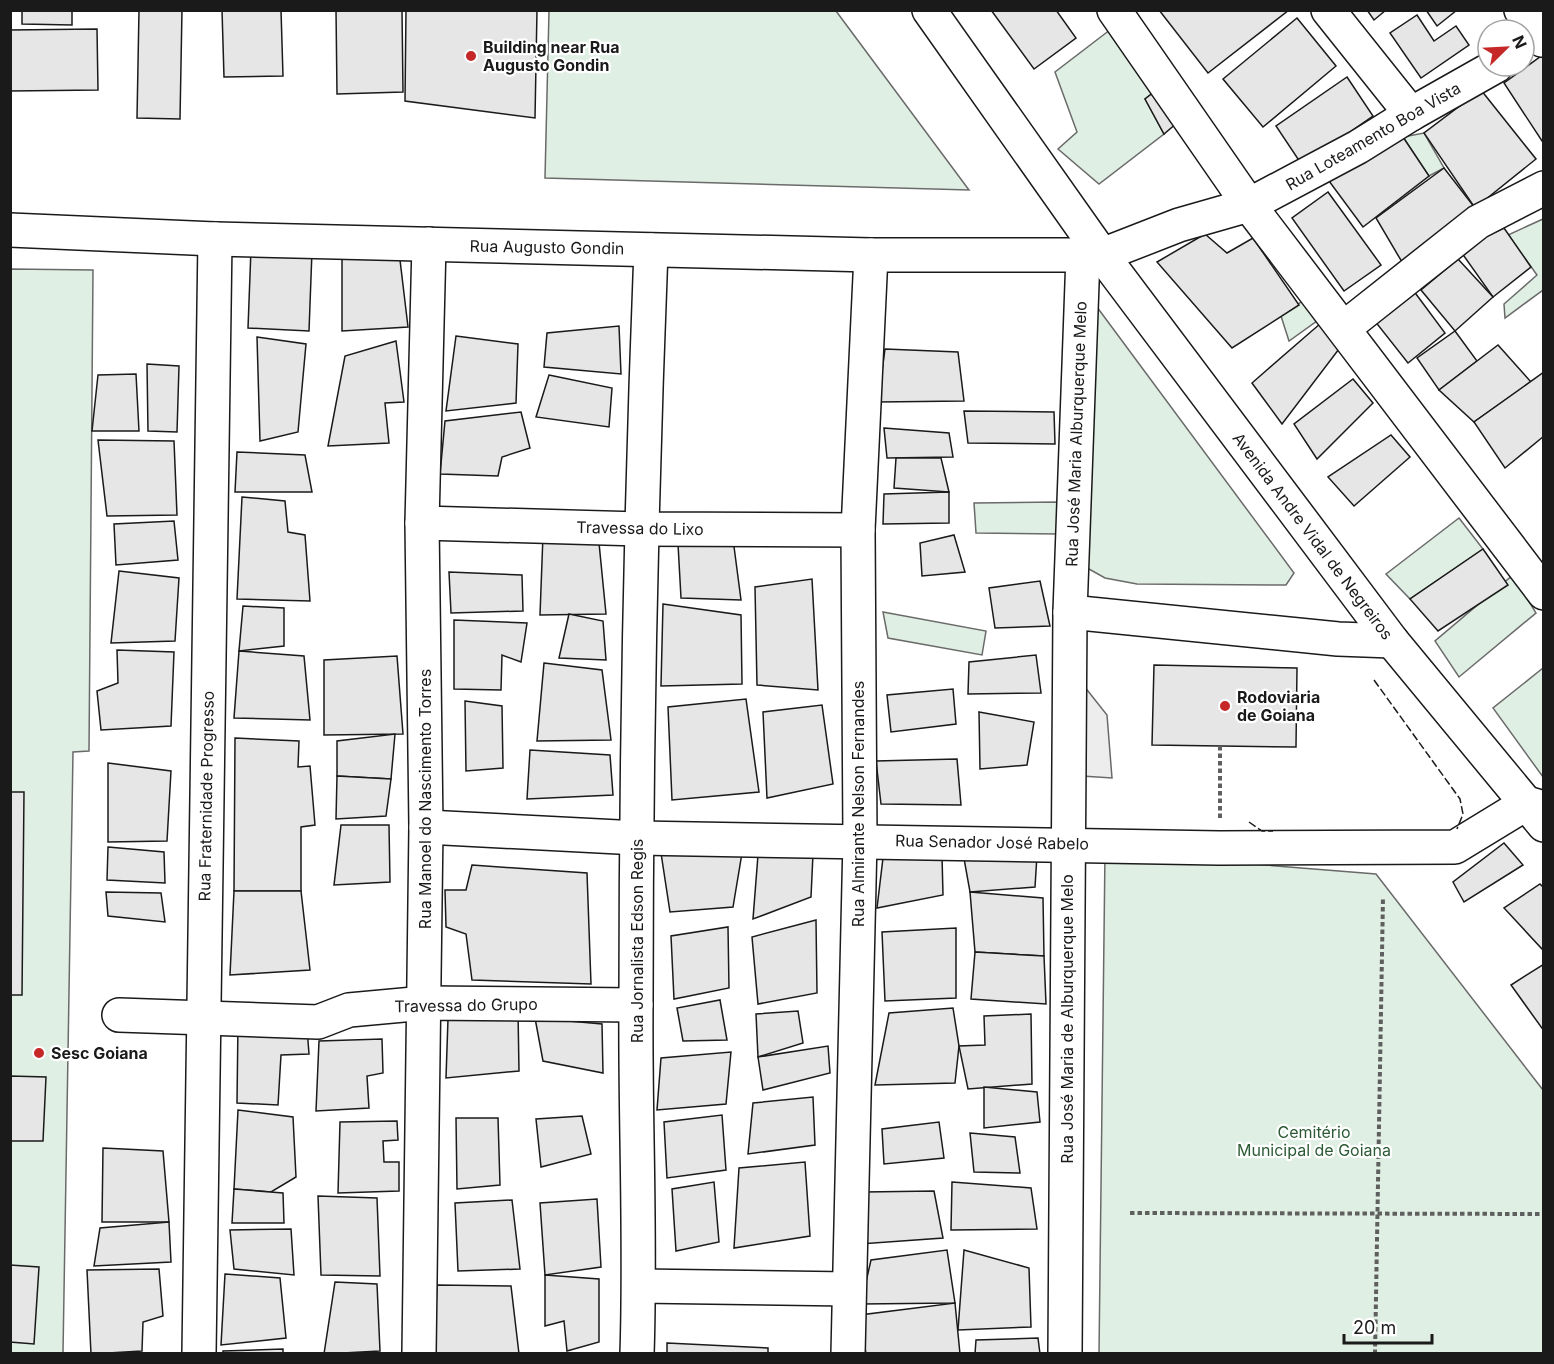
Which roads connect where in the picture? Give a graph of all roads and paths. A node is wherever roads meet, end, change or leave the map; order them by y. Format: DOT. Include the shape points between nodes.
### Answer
graph roads {
  1 [pos="928,10"];
  2 [pos="1114,10"];
  3 [pos="1328,10"];
  4 [pos="1521,10"];
  5 [pos="1537,43"];
  6 [pos="1476,77"];
  7 [pos="1411,114"];
  8 [pos="1544,188"];
  9 [pos="1249,205"];
  10 [pos="10,230"];
  11 [pos="215,238"];
  12 [pos="429,244"];
  13 [pos="651,250"];
  14 [pos="870,255"];
  15 [pos="1093,255"];
  16 [pos="1344,328"];
  17 [pos="422,523"];
  18 [pos="640,529"];
  19 [pos="858,530"];
  20 [pos="1544,593"];
  21 [pos="1070,612"];
  22 [pos="1392,641"];
  23 [pos="1220,746"];
  24 [pos="1538,812"];
  25 [pos="426,827"];
  26 [pos="638,838"];
  27 [pos="860,840"];
  28 [pos="1068,844"];
  29 [pos="1219,848"];
  30 [pos="1383,897"];
  31 [pos="426,1003"];
  32 [pos="636,1005"];
  33 [pos="119,1015"];
  34 [pos="203,1018"];
  35 [pos="1130,1213"];
  36 [pos="1378,1213"];
  37 [pos="1544,1214"];
  38 [pos="639,1286"];
  39 [pos="849,1289"];
  40 [pos="199,1353"];
  41 [pos="419,1353"];
  42 [pos="637,1353"];
  43 [pos="848,1353"];
  44 [pos="1065,1353"];
  45 [pos="1376,1353"];
  1 -- 15 [label="street, Avenida Andre Vidal de Negreiros"];
  2 -- 9 [label="street"];
  3 -- 7 [label="street"];
  4 -- 5 [label="street"];
  6 -- 7 [label="street, Rua Loteamento Boa Vista"];
  7 -- 9 [label="street, Rua Loteamento Boa Vista"];
  8 -- 16 [label="street" via="1478,222"];
  9 -- 15 [label="street, Rua Loteamento Boa Vista"];
  9 -- 16 [label="street"];
  10 -- 11 [label="street, Rua Augusto Gondin"];
  11 -- 12 [label="street, Rua Augusto Gondin"];
  11 -- 34 [label="street, Rua Fraternidade Progresso"];
  12 -- 13 [label="street, Rua Augusto Gondin"];
  12 -- 17 [label="street, Rua Manoel do Nascimento Torres"];
  13 -- 14 [label="street, Rua Augusto Gondin"];
  13 -- 18 [label="street, Rua Jornalista Edson Regis"];
  14 -- 15 [label="street, Rua Augusto Gondin"];
  14 -- 19 [label="street, Rua Almirante Nelson Fernandes"];
  15 -- 21 [label="street, Rua José Maria Alburquerque Melo"];
  15 -- 22 [label="street, Avenida Andre Vidal de Negreiros"];
  16 -- 20 [label="street"];
  17 -- 18 [label="street, Travessa do Lixo"];
  17 -- 25 [label="street, Rua Manoel do Nascimento Torres"];
  18 -- 19 [label="street, Travessa do Lixo"];
  18 -- 26 [label="street, Rua Jornalista Edson Regis"];
  19 -- 27 [label="street, Rua Almirante Nelson Fernandes"];
  21 -- 22 [label="street"];
  21 -- 28 [label="street, Rua José Maria de Alburquerque Melo"];
  22 -- 24 [label="street, Avenida Andre Vidal de Negreiros"];
  23 -- 29 [label="path"];
  24 -- 29 [label="street, Rua Senador José Rabelo" via="1491,828 1455,847"];
  25 -- 26 [label="street, Rua Senador José Rabelo"];
  25 -- 31 [label="street, Rua Manoel do Nascimento Torres"];
  26 -- 27 [label="street, Rua Senador José Rabelo"];
  26 -- 32 [label="street, Rua Jornalista Edson Regis"];
  27 -- 28 [label="street, Rua Senador José Rabelo"];
  27 -- 39 [label="street, Rua Almirante Nelson Fernandes"];
  28 -- 29 [label="street, Rua Senador José Rabelo"];
  28 -- 44 [label="street, Rua José Maria de Alburquerque Melo"];
  30 -- 36 [label="path"];
  31 -- 32 [label="street, Travessa do Grupo"];
  31 -- 34 [label="street, Travessa do Grupo" via="349,1010 318,1022"];
  31 -- 41 [label="street, Rua Manoel do Nascimento Torres"];
  32 -- 38 [label="street, Rua Jornalista Edson Regis"];
  33 -- 34 [label="street, Travessa do Grupo"];
  34 -- 40 [label="street, Rua Fraternidade Progresso"];
  35 -- 36 [label="path"];
  36 -- 37 [label="path"];
  36 -- 45 [label="path"];
  38 -- 39 [label="street"];
  38 -- 42 [label="street, Rua Jornalista Edson Regis"];
  39 -- 43 [label="street, Rua Almirante Nelson Fernandes"];
}
